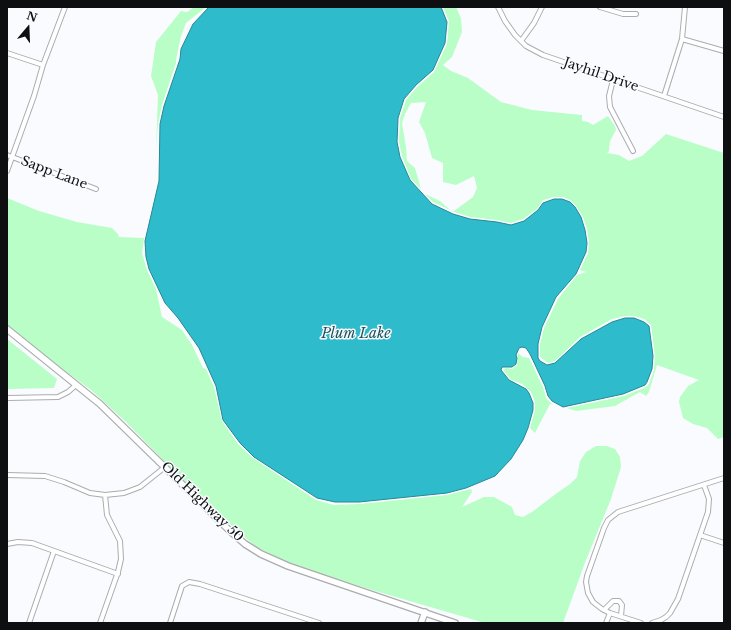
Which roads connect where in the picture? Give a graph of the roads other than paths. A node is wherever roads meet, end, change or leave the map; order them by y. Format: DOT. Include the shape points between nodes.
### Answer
graph roads {
  1 [pos="65,7"];
  2 [pos="498,7"];
  3 [pos="542,7"];
  4 [pos="600,7"];
  5 [pos="685,7"];
  6 [pos="636,14"];
  7 [pos="682,38"];
  8 [pos="520,41"];
  9 [pos="724,51"];
  10 [pos="7,53"];
  11 [pos="43,65"];
  12 [pos="613,80"];
  13 [pos="664,96"];
  14 [pos="724,117"];
  15 [pos="633,151"];
  16 [pos="7,155"];
  17 [pos="12,157"];
  18 [pos="7,171"];
  19 [pos="96,189"];
  20 [pos="7,329"];
  21 [pos="76,385"];
  22 [pos="7,398"];
  23 [pos="165,467"];
  24 [pos="7,474"];
  25 [pos="724,478"];
  26 [pos="704,485"];
  27 [pos="105,495"];
  28 [pos="700,535"];
  29 [pos="724,543"];
  30 [pos="7,544"];
  31 [pos="54,551"];
  32 [pos="118,574"];
  33 [pos="604,610"];
  34 [pos="425,612"];
  35 [pos="610,613"];
  36 [pos="621,616"];
  37 [pos="309,622"];
  38 [pos="29,623"];
  39 [pos="100,623"];
  40 [pos="170,623"];
  41 [pos="319,623"];
  42 [pos="421,623"];
  43 [pos="455,623"];
  44 [pos="606,623"];
  45 [pos="641,623"];
  46 [pos="652,623"];
  1 -- 11 [label="street"];
  2 -- 8 [label="street, Jayhil Drive"];
  3 -- 8 [label="street"];
  4 -- 6 [label="street" via="623,14"];
  5 -- 7 [label="street"];
  7 -- 9 [label="street"];
  7 -- 13 [label="street"];
  8 -- 12 [label="street, Jayhil Drive" via="543,55"];
  10 -- 11 [label="street"];
  11 -- 17 [label="street"];
  12 -- 13 [label="street, Jayhil Drive"];
  12 -- 15 [label="street" via="609,96 610,107"];
  13 -- 14 [label="street, Jayhil Drive"];
  16 -- 17 [label="street, Sapp Lane"];
  17 -- 18 [label="street"];
  17 -- 19 [label="street, Sapp Lane"];
  20 -- 21 [label="main road, Old Highway 50"];
  21 -- 22 [label="street" via="58,397"];
  21 -- 23 [label="main road, Old Highway 50"];
  23 -- 27 [label="street" via="140,487 124,493"];
  23 -- 34 [label="main road, Old Highway 50" via="230,531 261,554 288,566"];
  24 -- 27 [label="street" via="45,476 90,493"];
  25 -- 26 [label="street"];
  26 -- 28 [label="street" via="709,504"];
  26 -- 33 [label="street" via="618,512 608,520 586,582 590,597"];
  27 -- 32 [label="street" via="107,515 120,541 121,559"];
  28 -- 29 [label="street"];
  28 -- 46 [label="street" via="675,607 666,617"];
  30 -- 31 [label="street" via="25,542"];
  31 -- 32 [label="street"];
  31 -- 38 [label="street"];
  32 -- 39 [label="street"];
  33 -- 35 [label="street"];
  33 -- 36 [label="street" via="613,601 618,601 622,605"];
  34 -- 42 [label="main road"];
  34 -- 43 [label="main road, Old Highway 50"];
  35 -- 36 [label="street"];
  35 -- 44 [label="street"];
  36 -- 45 [label="street"];
  37 -- 40 [label="street" via="189,582 182,586"];
  37 -- 41 [label="street"];
}
